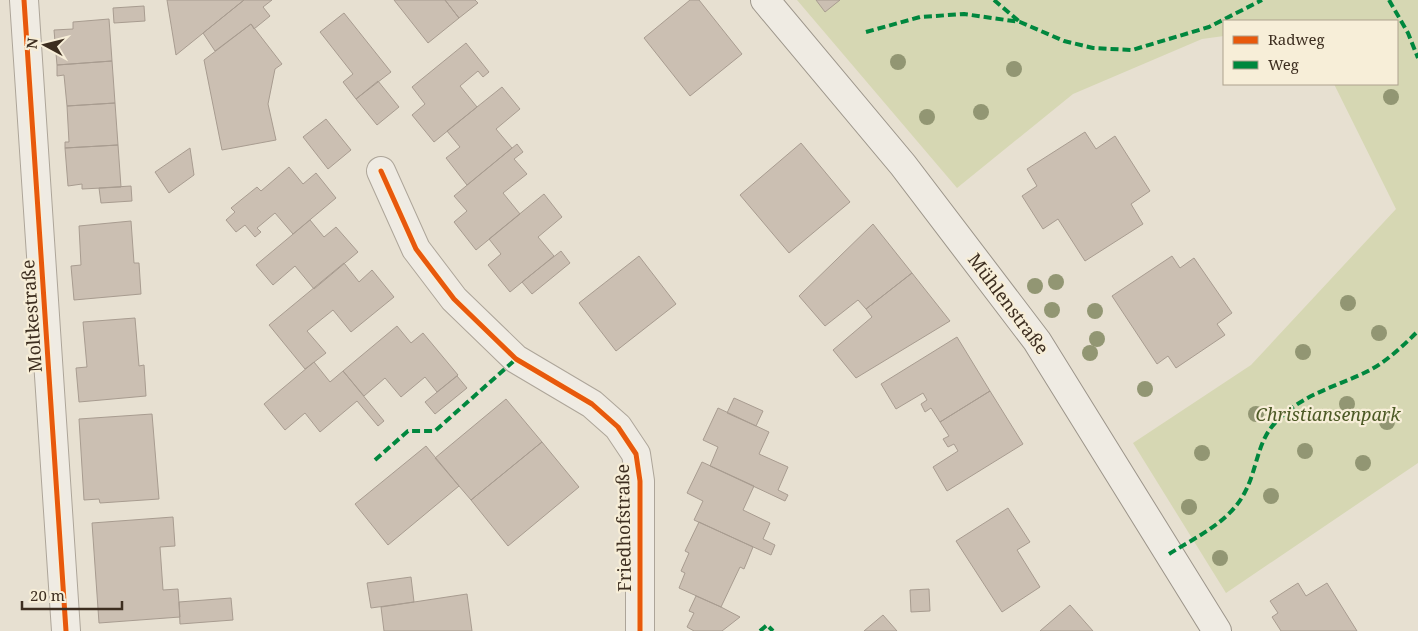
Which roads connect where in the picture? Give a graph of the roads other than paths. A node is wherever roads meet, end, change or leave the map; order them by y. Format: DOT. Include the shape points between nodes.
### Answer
graph roads {
  1 [pos="24,0"];
  2 [pos="765,0"];
  3 [pos="381,172"];
  4 [pos="66,631"];
  5 [pos="640,631"];
  6 [pos="1216,631"];
  1 -- 4 [label="street, Moltkestraße"];
  2 -- 6 [label="street, Mühlenstraße" via="903,165 1037,341"];
  3 -- 5 [label="street, Friedhofstraße" via="416,249 454,299 516,360 592,404 618,428 636,454 640,482"];
}
